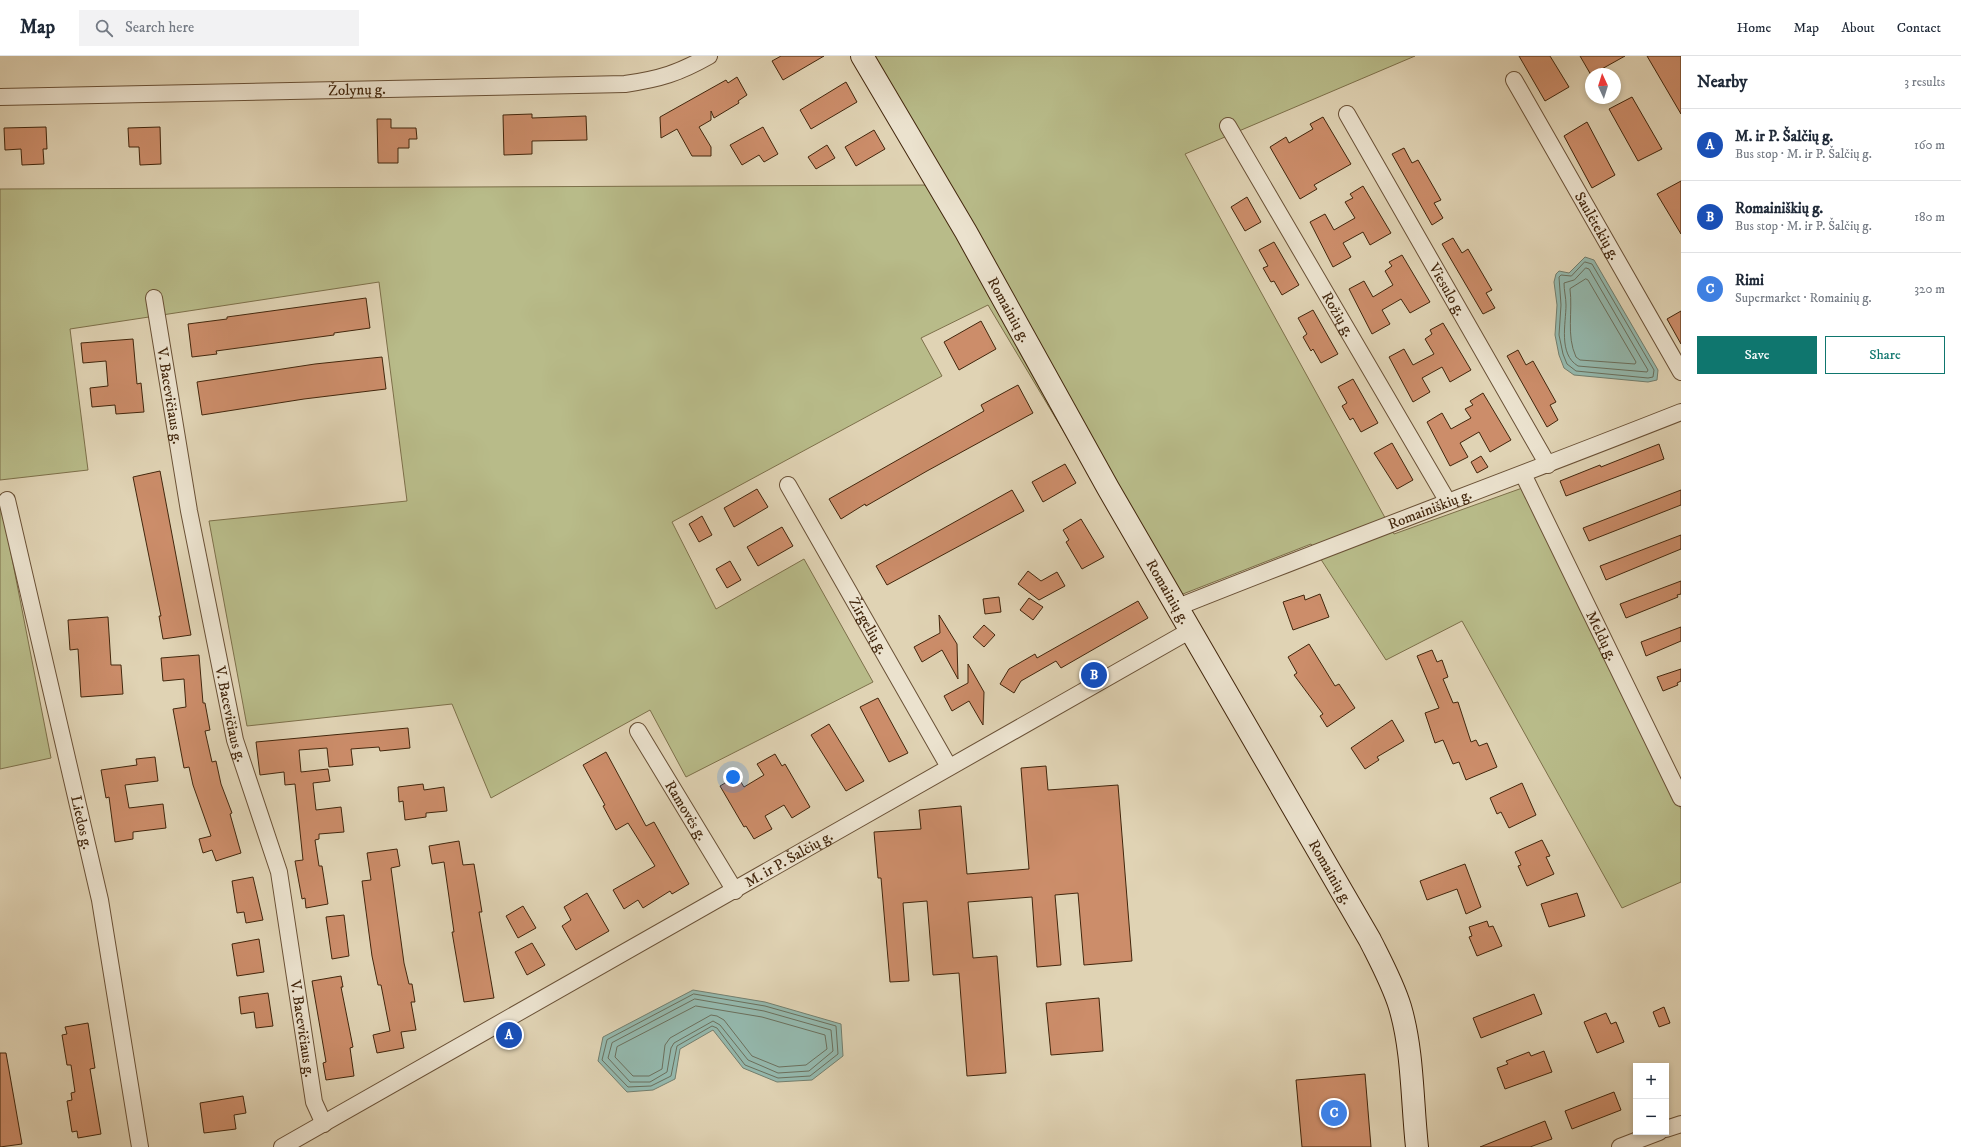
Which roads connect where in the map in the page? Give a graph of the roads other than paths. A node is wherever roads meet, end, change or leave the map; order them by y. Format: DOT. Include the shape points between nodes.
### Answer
graph roads {
  1 [pos="709,56"];
  2 [pos="862,56"];
  3 [pos="1514,80"];
  4 [pos="0,97"];
  5 [pos="1347,114"];
  6 [pos="1228,126"];
  7 [pos="154,298"];
  8 [pos="1681,372"];
  9 [pos="1681,412"];
  10 [pos="1548,465"];
  11 [pos="1523,474"];
  12 [pos="788,485"];
  13 [pos="7,500"];
  14 [pos="1448,502"];
  15 [pos="1178,607"];
  16 [pos="1191,630"];
  17 [pos="638,731"];
  18 [pos="949,767"];
  19 [pos="1681,798"];
  20 [pos="735,891"];
  21 [pos="324,1124"];
  22 [pos="1681,1124"];
  23 [pos="1669,1128"];
  24 [pos="1651,1135"];
  25 [pos="140,1147"];
  26 [pos="282,1147"];
  27 [pos="1417,1147"];
  28 [pos="1620,1147"];
  1 -- 4 [label="street, Žolynų g." via="688,68 656,80 625,84"];
  2 -- 15 [label="main road, Romainių g." via="966,232 1108,488"];
  3 -- 8 [label="street, Saulėtekių g."];
  5 -- 10 [label="street, Viesulo g."];
  6 -- 14 [label="street, Rožių g."];
  7 -- 21 [label="street, V. Bacevičiaus g." via="189,511 233,732 279,872 314,1102"];
  9 -- 10 [label="street, Romainiškių g."];
  10 -- 11 [label="street, Romainiškių g."];
  11 -- 14 [label="street, Romainiškių g."];
  11 -- 19 [label="street, Meldų g."];
  12 -- 18 [label="street, Žirgelių g."];
  13 -- 25 [label="street, Liedos g." via="100,900"];
  14 -- 15 [label="street, Romainiškių g."];
  15 -- 16 [label="main road, Romainių g."];
  16 -- 18 [label="street, M. ir P. Šalčių g."];
  16 -- 27 [label="main road, Romainių g." via="1370,940 1393,989 1400,1009 1408,1050"];
  17 -- 20 [label="street, Ramovės g."];
  18 -- 20 [label="street, M. ir P. Šalčių g."];
  20 -- 21 [label="street, M. ir P. Šalčių g."];
  21 -- 26 [label="street, M. ir P. Šalčių g."];
  22 -- 23 [label="street"];
  24 -- 28 [label="street"];
}
